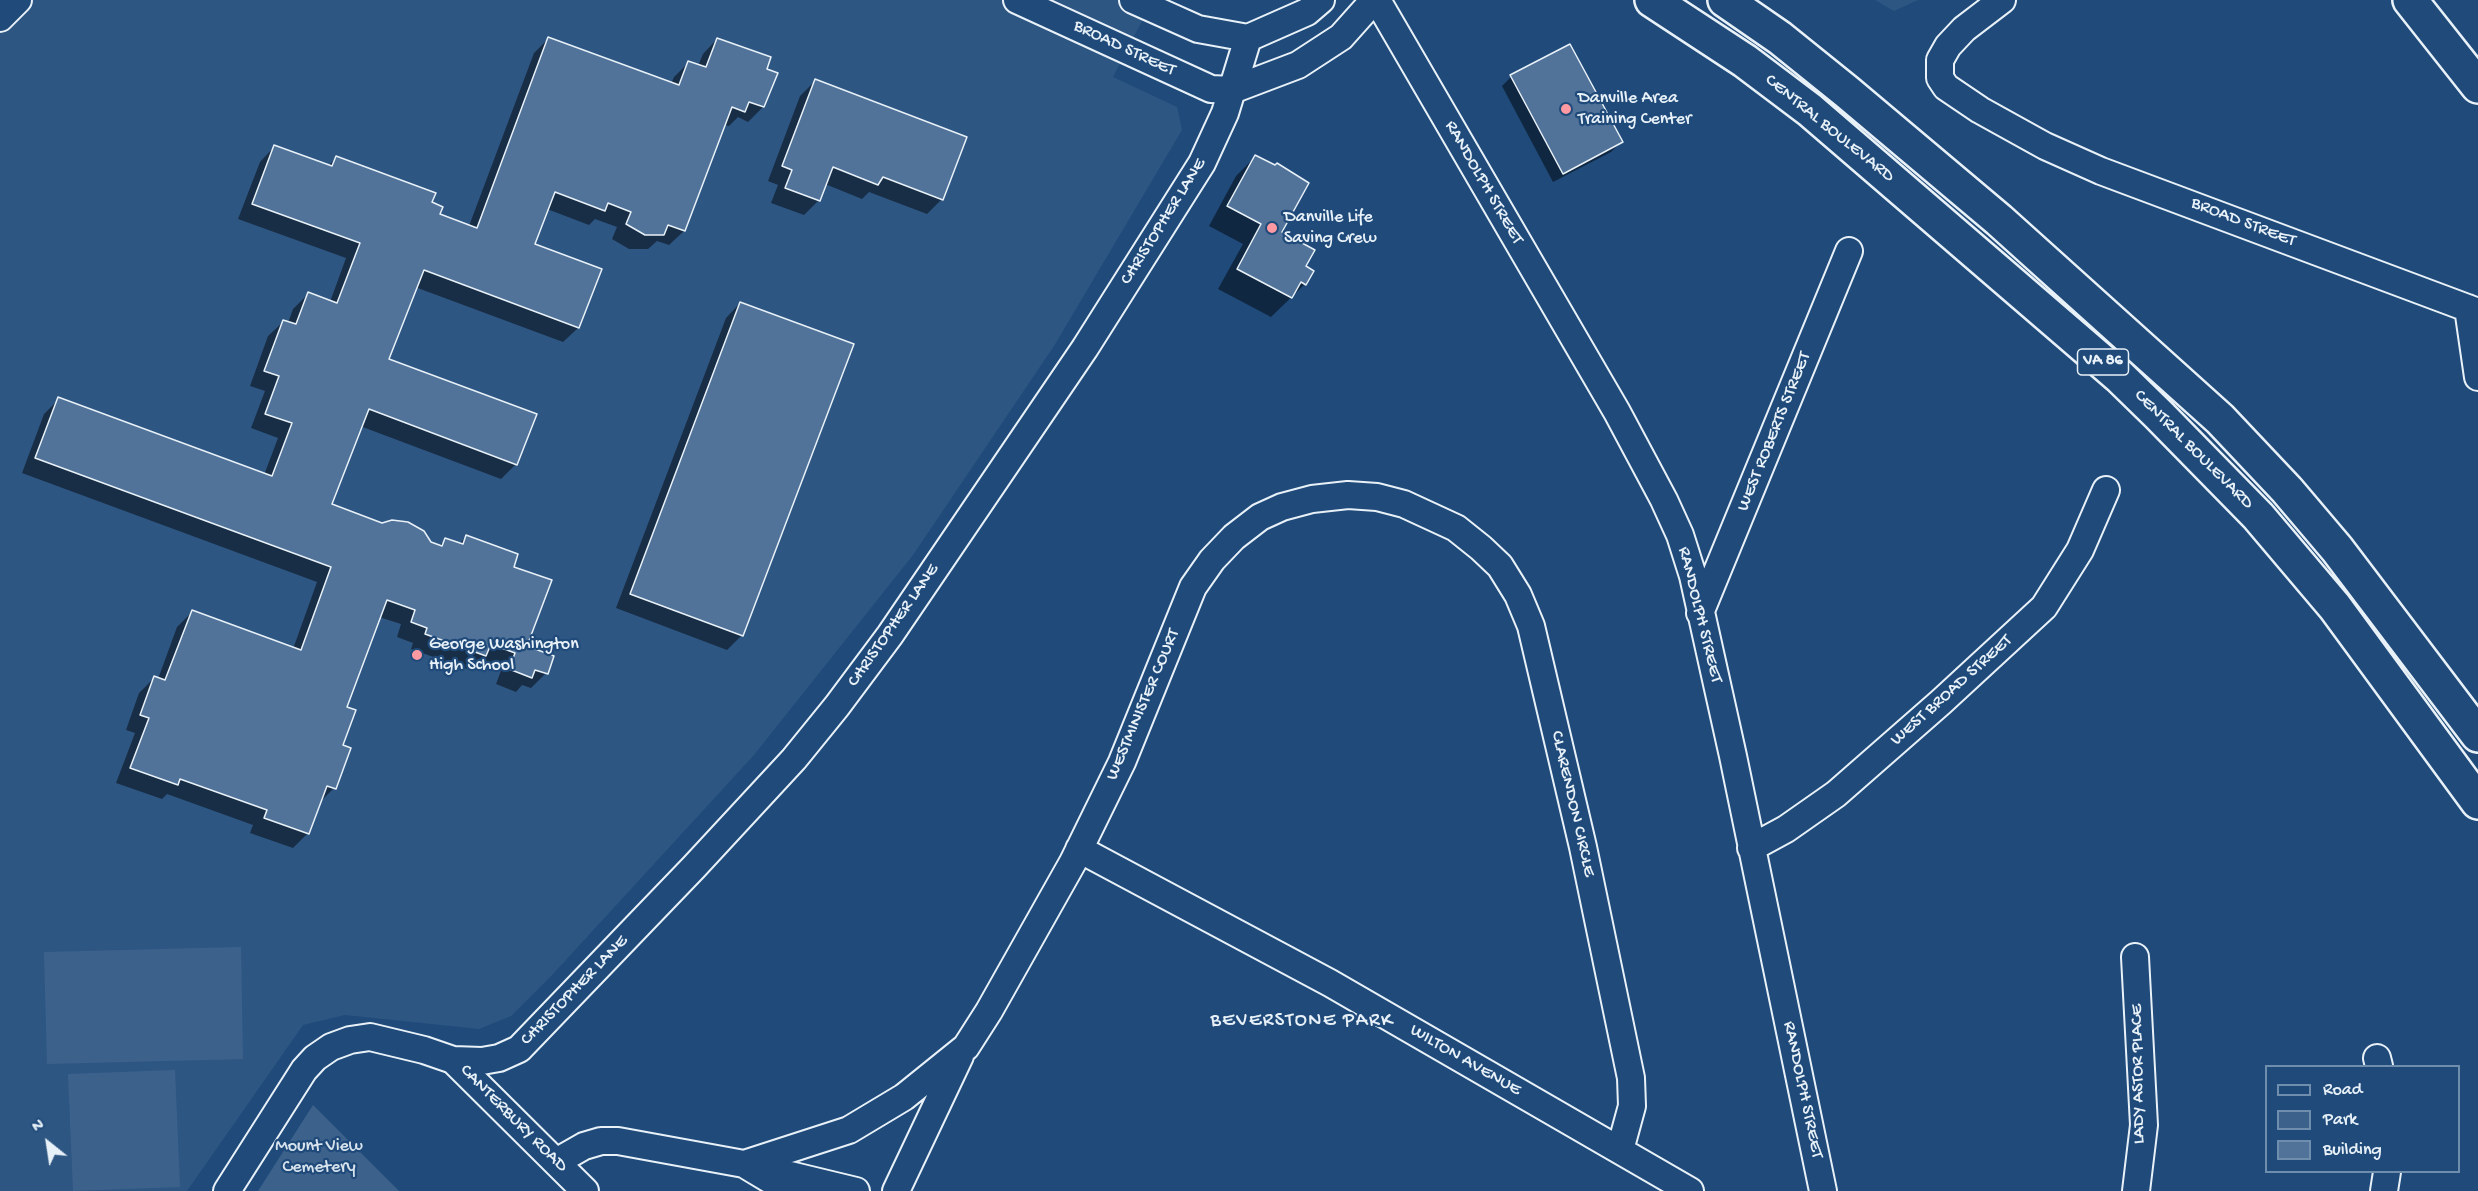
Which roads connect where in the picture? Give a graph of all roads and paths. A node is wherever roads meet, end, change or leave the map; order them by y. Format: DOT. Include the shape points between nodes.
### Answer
graph roads {
  1 [pos="18,0"];
  2 [pos="1017,0"];
  3 [pos="1133,0"];
  4 [pos="1321,0"];
  5 [pos="1376,0"];
  6 [pos="1652,0"];
  7 [pos="1725,0"];
  8 [pos="2002,0"];
  9 [pos="2410,0"];
  10 [pos="0,18"];
  11 [pos="1248,38"];
  12 [pos="2478,86"];
  13 [pos="1232,90"];
  14 [pos="1849,251"];
  15 [pos="2473,310"];
  16 [pos="2478,377"];
  17 [pos="2106,490"];
  18 [pos="1416,509"];
  19 [pos="1700,613"];
  20 [pos="2478,735"];
  21 [pos="2473,794"];
  22 [pos="2478,822"];
  23 [pos="1751,848"];
  24 [pos="1079,849"];
  25 [pos="2135,957"];
  26 [pos="966,1047"];
  27 [pos="453,1060"];
  28 [pos="1620,1150"];
  29 [pos="556,1162"];
  30 [pos="744,1164"];
  31 [pos="2387,1173"];
  32 [pos="1686,1190"];
  33 [pos="227,1191"];
  34 [pos="585,1191"];
  35 [pos="789,1191"];
  36 [pos="856,1191"];
  37 [pos="896,1191"];
  38 [pos="1823,1191"];
  39 [pos="2136,1191"];
  40 [pos="2384,1191"];
  1 -- 10 [label="street"];
  2 -- 13 [label="street, BROAD STREET" via="1211,89"];
  3 -- 11 [label="street" via="1198,29"];
  4 -- 11 [label="street" via="1307,12"];
  5 -- 13 [label="street" via="1341,37 1298,65"];
  5 -- 19 [label="street, RANDOLPH STREET" via="1617,412 1664,500 1693,576"];
  6 -- 21 [label="main road, CENTRAL BOULEVARD / VA 86" via="1745,61 1810,110 2151,407 2258,516 2335,607"];
  7 -- 20 [label="main road, VA 86" via="1780,38 1999,220 2220,419 2337,549"];
  8 -- 15 [label="street, BROAD STREET" via="1948,46 1939,67 1946,87 2045,146 2101,171"];
  9 -- 12 [label="main road"];
  11 -- 13 [label="street, CHRISTOPHER LANE"];
  13 -- 27 [label="street, CHRISTOPHER LANE" via="1202,163 1138,265 896,626 837,706 794,759 519,1050 482,1061"];
  14 -- 19 [label="street, WEST ROBERTS STREET"];
  15 -- 16 [label="street"];
  17 -- 23 [label="street, WEST BROAD STREET" via="2080,550 2044,607 1836,794"];
  18 -- 24 [label="street, WESTMINISTER COURT" via="1377,497 1312,499 1260,517 1234,537 1193,587 1122,762"];
  18 -- 28 [label="street, CLARENDON CIRCLE" via="1455,528 1494,560 1518,595 1531,626 1632,1078 1632,1107"];
  19 -- 23 [label="street, RANDOLPH STREET"];
  21 -- 22 [label="main road" via="2473,814"];
  23 -- 38 [label="street, RANDOLPH STREET"];
  24 -- 26 [label="street, WESTMINISTER COURT"];
  24 -- 28 [label="street, WILTON AVENUE" via="1330,983"];
  25 -- 39 [label="street, LADY ASTOR PLACE" via="2144,1125"];
  26 -- 30 [label="street, WESTMINISTER COURT" via="903,1096 849,1130"];
  26 -- 37 [label="street, WESTMINISTER COURT"];
  27 -- 29 [label="street, CANTERBURY ROAD"];
  27 -- 33 [label="street, CANTERBURY ROAD" via="370,1037 331,1047 303,1070"];
  28 -- 32 [label="street, WILTON AVENUE"];
  29 -- 30 [label="street" via="601,1141"];
  29 -- 34 [label="street, CANTERBURY ROAD"];
  30 -- 35 [label="street"];
  30 -- 36 [label="street"];
  31 -- 40 [label="street"];
}
